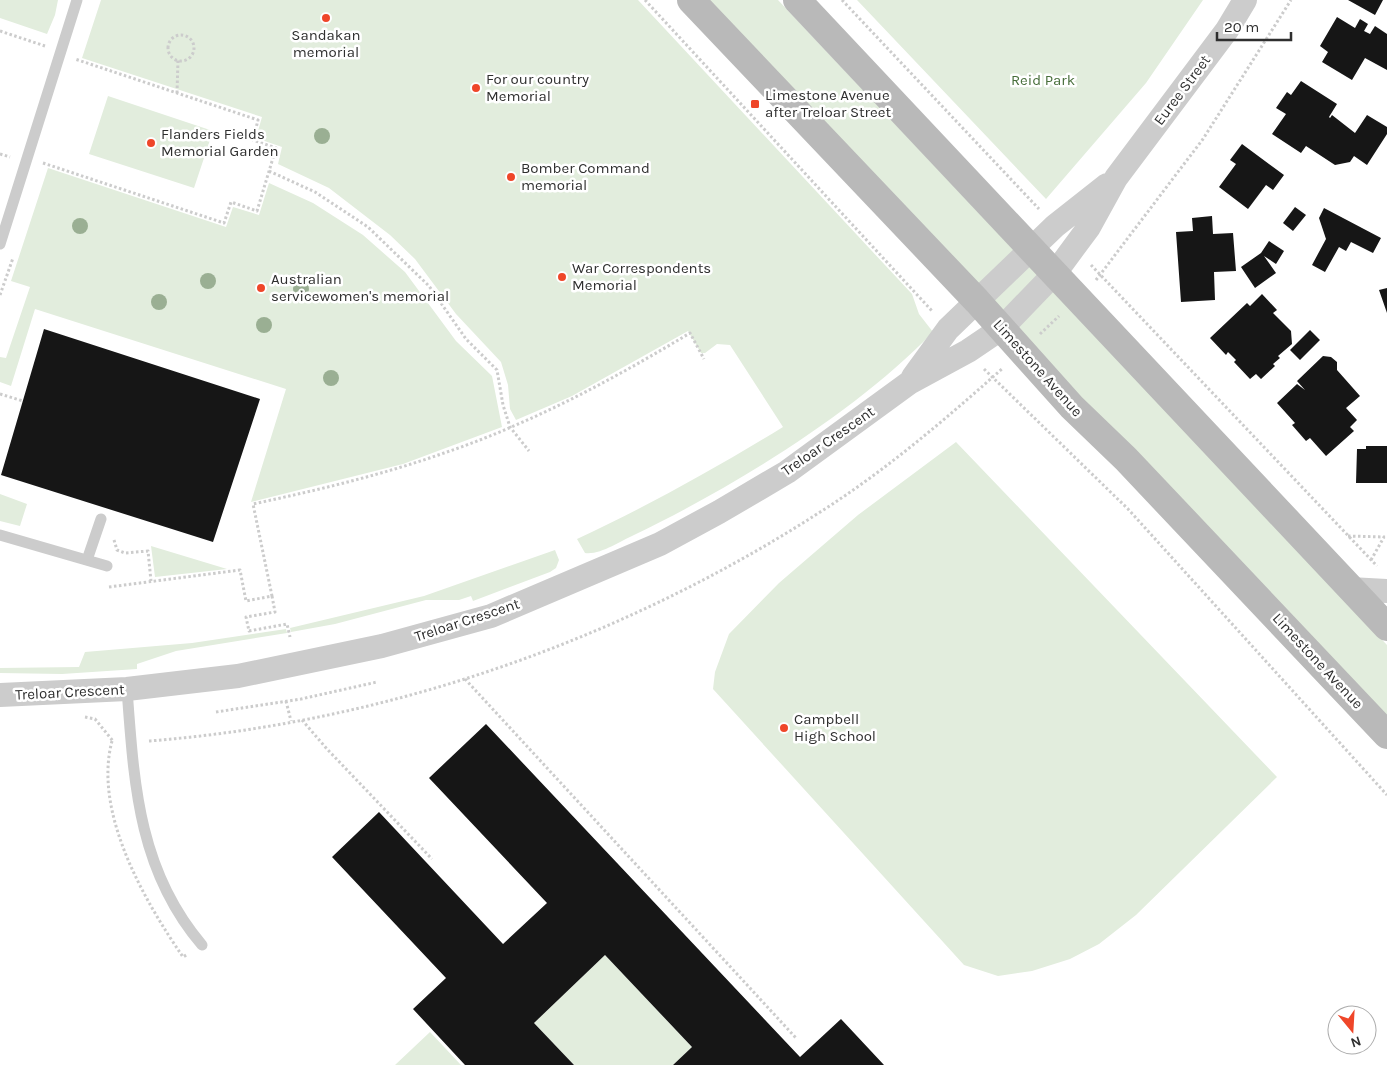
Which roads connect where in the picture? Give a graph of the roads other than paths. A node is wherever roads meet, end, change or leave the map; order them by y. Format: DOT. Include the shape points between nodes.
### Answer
graph roads {
  1 [pos="77,0"];
  2 [pos="691,0"];
  3 [pos="797,0"];
  4 [pos="1245,0"];
  5 [pos="1116,178"];
  6 [pos="0,244"];
  7 [pos="1032,249"];
  8 [pos="1054,273"];
  9 [pos="977,301"];
  10 [pos="1002,328"];
  11 [pos="909,382"];
  12 [pos="101,519"];
  13 [pos="0,535"];
  14 [pos="87,560"];
  15 [pos="107,566"];
  16 [pos="1384,581"];
  17 [pos="1350,589"];
  18 [pos="1387,627"];
  19 [pos="126,689"];
  20 [pos="0,696"];
  21 [pos="1387,734"];
  22 [pos="202,945"];
  1 -- 6 [label="lane"];
  2 -- 9 [label="main road, Limestone Avenue"];
  3 -- 7 [label="main road"];
  4 -- 5 [label="street, Euree Street" via="1227,30"];
  5 -- 7 [label="street, Euree Street" via="1055,226"];
  5 -- 8 [label="street, Euree Street" via="1088,227"];
  7 -- 8 [label="main road"];
  7 -- 9 [label="street, Euree Street"];
  8 -- 10 [label="street, Euree Street"];
  8 -- 17 [label="main road"];
  9 -- 10 [label="main road, Limestone Avenue"];
  9 -- 11 [label="street, Treloar Crescent" via="948,329"];
  10 -- 11 [label="street, Treloar Crescent" via="968,351"];
  10 -- 21 [label="main road, Limestone Avenue" via="1072,407 1126,459"];
  11 -- 19 [label="street, Treloar Crescent" via="786,472 719,512 660,544 491,616 297,665 238,676"];
  12 -- 14 [label="lane"];
  13 -- 14 [label="lane"];
  14 -- 15 [label="lane"];
  16 -- 17 [label="street"];
  17 -- 18 [label="main road"];
  19 -- 20 [label="street, Treloar Crescent"];
  19 -- 22 [label="lane" via="132,762 150,856 177,914"];
}
